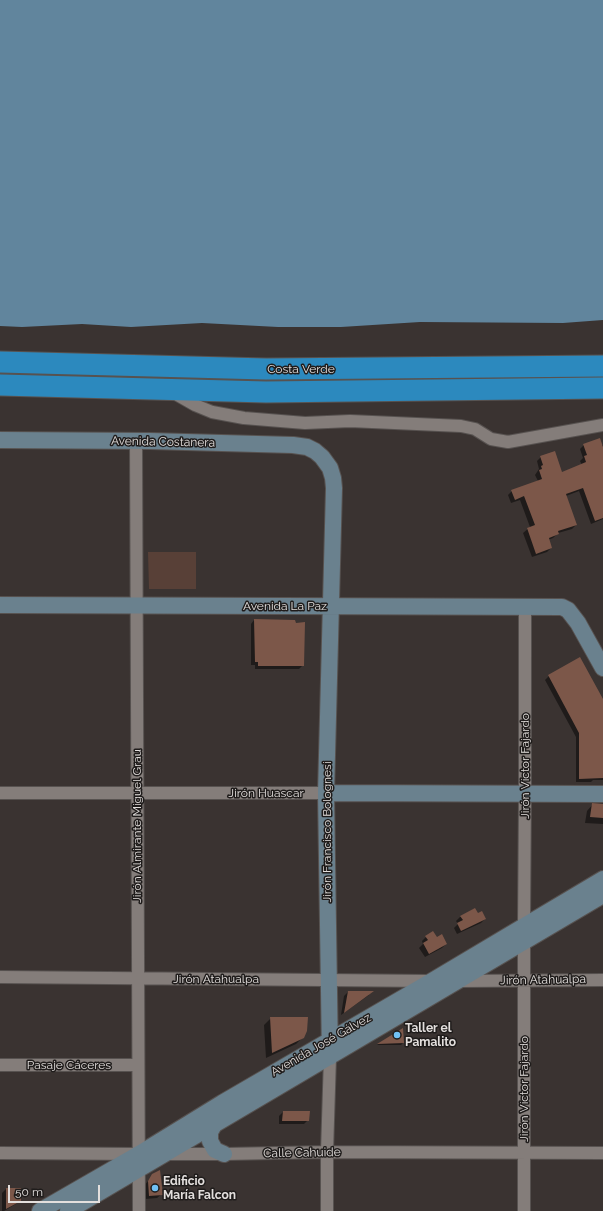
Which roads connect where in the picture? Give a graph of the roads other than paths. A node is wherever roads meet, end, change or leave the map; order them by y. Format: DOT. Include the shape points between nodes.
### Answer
graph roads {
  1 [pos="0,362"];
  2 [pos="603,366"];
  3 [pos="0,385"];
  4 [pos="603,388"];
  5 [pos="170,390"];
  6 [pos="603,425"];
  7 [pos="0,440"];
  8 [pos="136,441"];
  9 [pos="322,457"];
  10 [pos="0,605"];
  11 [pos="136,605"];
  12 [pos="330,606"];
  13 [pos="525,606"];
  14 [pos="603,668"];
  15 [pos="0,793"];
  16 [pos="137,793"];
  17 [pos="326,793"];
  18 [pos="525,794"];
  19 [pos="603,794"];
  20 [pos="603,879"];
  21 [pos="603,895"];
  22 [pos="524,925"];
  23 [pos="524,943"];
  24 [pos="0,977"];
  25 [pos="138,978"];
  26 [pos="329,980"];
  27 [pos="524,980"];
  28 [pos="603,980"];
  29 [pos="432,981"];
  30 [pos="459,981"];
  31 [pos="330,1039"];
  32 [pos="330,1057"];
  33 [pos="0,1065"];
  34 [pos="138,1065"];
  35 [pos="214,1125"];
  36 [pos="327,1152"];
  37 [pos="0,1153"];
  38 [pos="524,1153"];
  39 [pos="603,1153"];
  40 [pos="164,1154"];
  41 [pos="224,1154"];
  42 [pos="139,1162"];
  43 [pos="40,1211"];
  44 [pos="68,1211"];
  45 [pos="139,1211"];
  46 [pos="327,1211"];
  47 [pos="524,1211"];
  1 -- 2 [label="highway, Costa Verde" via="266,369"];
  3 -- 5 [label="highway, Costa Verde"];
  4 -- 5 [label="highway, Costa Verde" via="266,392"];
  5 -- 6 [label="street" via="212,412 236,417 305,423 350,421 461,426 474,429 491,439 508,442"];
  7 -- 8 [label="main road, Avenida Costanera"];
  8 -- 9 [label="main road, Avenida Costanera" via="293,445 307,448"];
  8 -- 11 [label="street, Jirón Almirante Miguel Grau"];
  9 -- 12 [label="main road, Jirón Francisco Bolognesi" via="330,468 334,488"];
  10 -- 11 [label="main road, Avenida La Paz"];
  11 -- 12 [label="main road, Avenida La Paz"];
  11 -- 16 [label="street, Jirón Almirante Miguel Grau"];
  12 -- 13 [label="main road, Avenida La Paz"];
  12 -- 17 [label="main road, Jirón Francisco Bolognesi"];
  13 -- 14 [label="main road, Avenida La Paz" via="562,607 568,610"];
  13 -- 18 [label="street, Jirón Víctor Fajardo"];
  15 -- 16 [label="street, Jirón Huascar"];
  16 -- 17 [label="street, Jirón Huascar"];
  16 -- 25 [label="street, Jirón Almirante Miguel Grau"];
  17 -- 18 [label="main road, Jirón Huascar"];
  17 -- 26 [label="main road, Jirón Francisco Bolognesi"];
  18 -- 19 [label="main road, Jirón Huascar"];
  18 -- 22 [label="street, Jirón Víctor Fajardo"];
  20 -- 22 [label="main road, Avenida José Gálvez"];
  21 -- 23 [label="main road, Avenida José Gálvez"];
  22 -- 29 [label="main road, Avenida José Gálvez"];
  23 -- 27 [label="street, Jirón Víctor Fajardo"];
  23 -- 30 [label="main road, Avenida José Gálvez"];
  24 -- 25 [label="street, Jirón Atahualpa"];
  25 -- 26 [label="street, Jirón Atahualpa"];
  25 -- 34 [label="street, Jirón Almirante Miguel Grau"];
  26 -- 29 [label="street, Jirón Atahualpa"];
  26 -- 31 [label="main road, Jirón Francisco Bolognesi"];
  27 -- 28 [label="street, Jirón Atahualpa"];
  27 -- 30 [label="street, Jirón Atahualpa"];
  27 -- 38 [label="street, Jirón Víctor Fajardo"];
  29 -- 31 [label="main road, Avenida José Gálvez"];
  30 -- 32 [label="main road, Avenida José Gálvez"];
  31 -- 32 [label="main road, Jirón Francisco Bolognesi"];
  31 -- 42 [label="main road, Avenida José Gálvez"];
  32 -- 35 [label="main road, Avenida José Gálvez"];
  32 -- 36 [label="street, Jirón Francisco Bolognesi"];
  33 -- 34 [label="street, Pasaje Cáceres"];
  34 -- 42 [label="street, Jirón Almirante Miguel Grau"];
  35 -- 40 [label="main road, Avenida José Gálvez"];
  35 -- 41 [label="main road" via="210,1132 210,1141 215,1150"];
  36 -- 38 [label="street, Calle Cahuide"];
  36 -- 41 [label="street, Calle Cahuide"];
  36 -- 46 [label="street, Jirón Francisco Bolognesi"];
  37 -- 42 [label="street"];
  38 -- 39 [label="street, Calle Cahuide"];
  38 -- 47 [label="street, Jirón Víctor Fajardo"];
  40 -- 41 [label="street, Calle Cahuide"];
  40 -- 42 [label="main road, Avenida José Gálvez"];
  42 -- 43 [label="main road, Avenida José Gálvez"];
  42 -- 44 [label="main road, Avenida José Gálvez"];
  42 -- 45 [label="street, Jirón Almirante Miguel Grau"];
}
